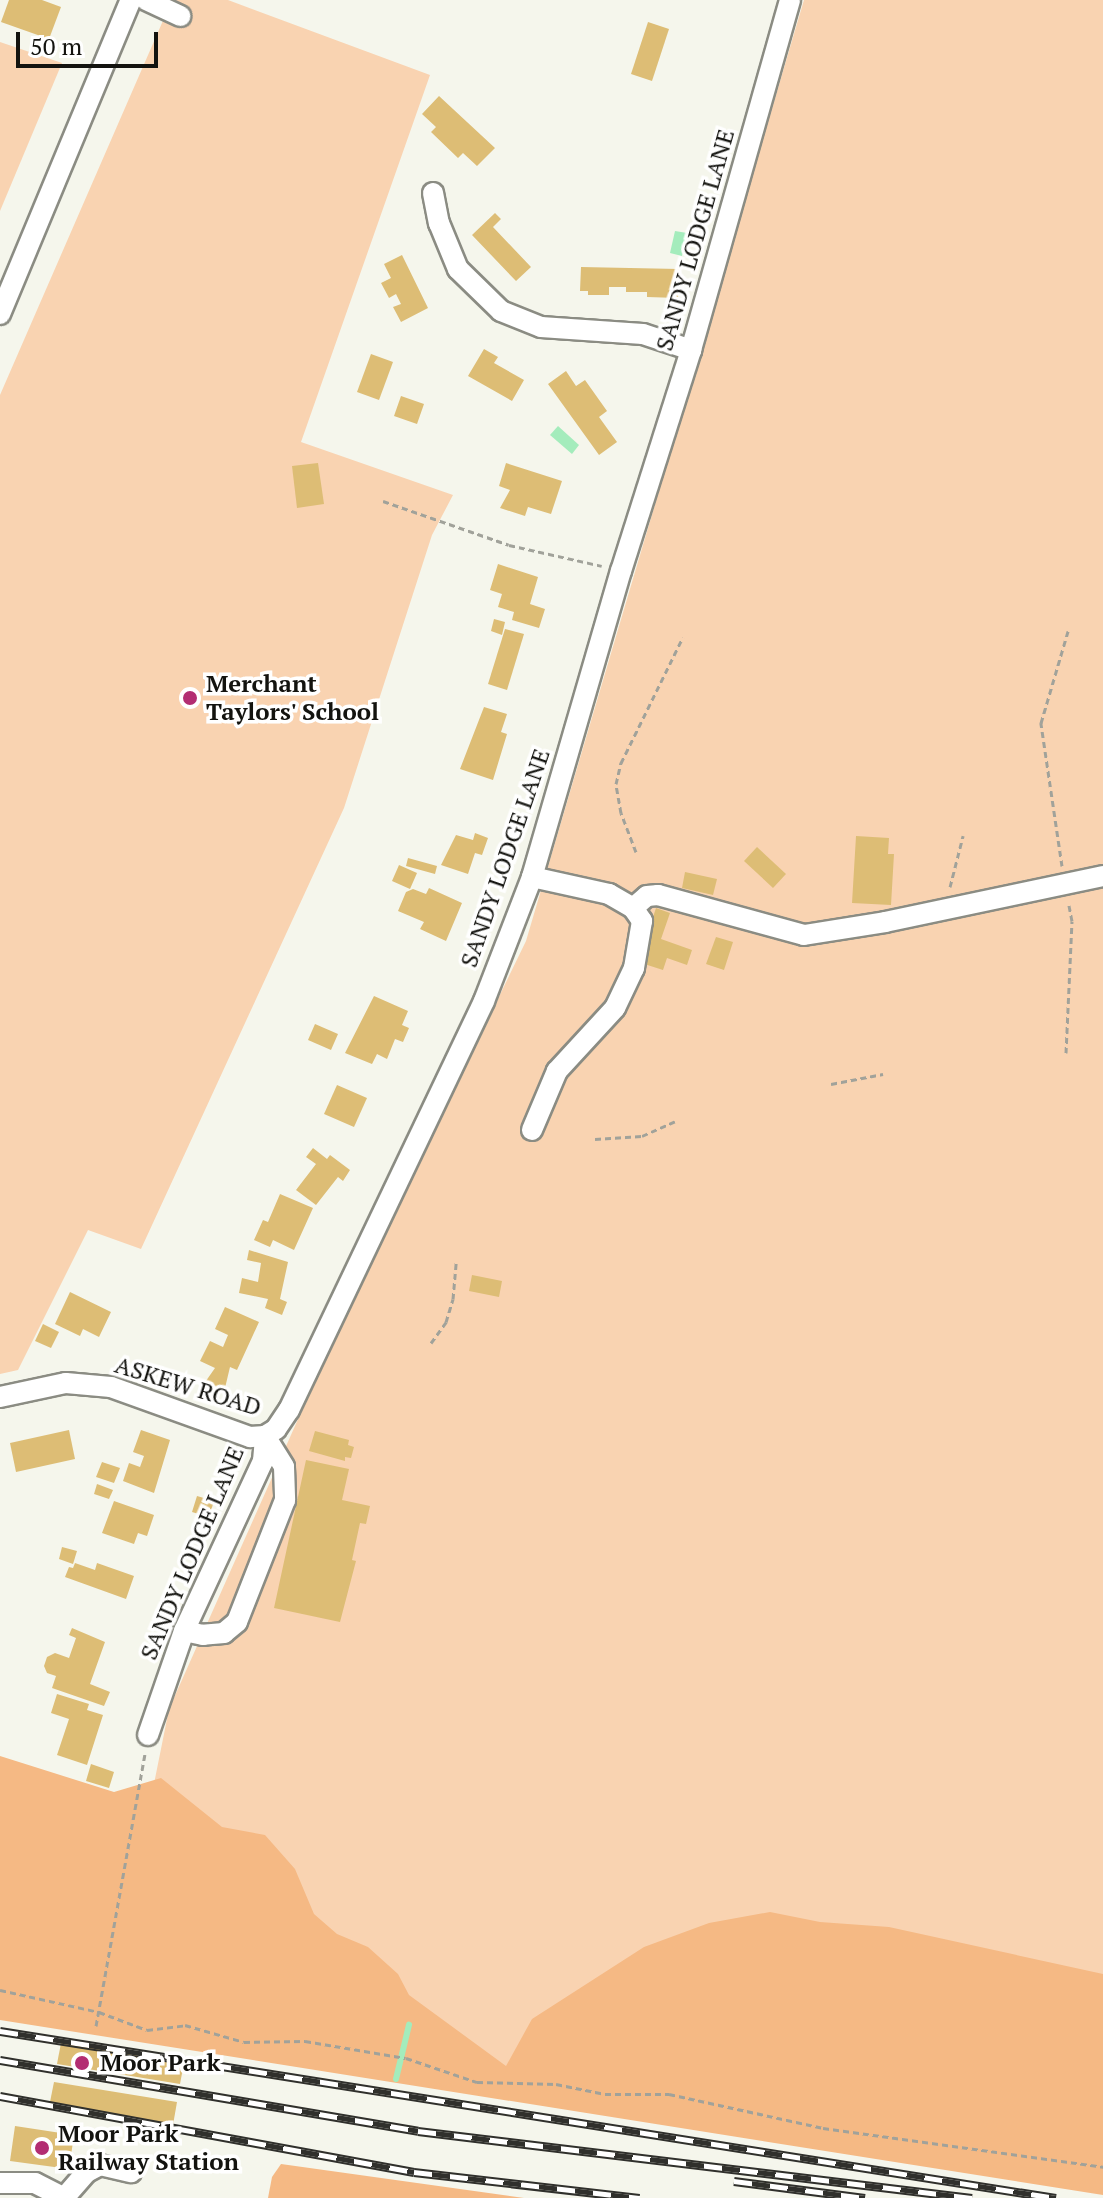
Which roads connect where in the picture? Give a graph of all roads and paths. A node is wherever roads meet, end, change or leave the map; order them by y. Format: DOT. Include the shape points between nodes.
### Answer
graph roads {
  1 [pos="130,0"];
  2 [pos="146,0"];
  3 [pos="790,0"];
  4 [pos="181,16"];
  5 [pos="433,193"];
  6 [pos="0,314"];
  7 [pos="691,350"];
  8 [pos="383,501"];
  9 [pos="621,571"];
  10 [pos="1068,631"];
  11 [pos="683,637"];
  12 [pos="963,836"];
  13 [pos="636,852"];
  14 [pos="1103,876"];
  15 [pos="532,877"];
  16 [pos="1064,883"];
  17 [pos="633,908"];
  18 [pos="930,912"];
  19 [pos="1066,1053"];
  20 [pos="883,1074"];
  21 [pos="831,1084"];
  22 [pos="675,1121"];
  23 [pos="532,1130"];
  24 [pos="595,1139"];
  25 [pos="456,1261"];
  26 [pos="431,1343"];
  27 [pos="0,1397"];
  28 [pos="265,1436"];
  29 [pos="184,1631"];
  30 [pos="148,1738"];
  31 [pos="0,1990"];
  32 [pos="99,2012"];
  33 [pos="96,2026"];
  34 [pos="1103,2167"];
  35 [pos="131,2172"];
  36 [pos="0,2183"];
  37 [pos="64,2198"];
  1 -- 6 [label="street"];
  2 -- 4 [label="street"];
  3 -- 7 [label="street, SANDY LODGE LANE"];
  5 -- 7 [label="street" via="458,269 501,311 541,327 643,334"];
  7 -- 9 [label="street, SANDY LODGE LANE"];
  8 -- 9 [label="path" via="509,545"];
  9 -- 15 [label="street, SANDY LODGE LANE"];
  10 -- 16 [label="path" via="1041,723"];
  11 -- 13 [label="path" via="621,763 616,784"];
  12 -- 18 [label="path" via="953,882"];
  14 -- 16 [label="street"];
  15 -- 17 [label="street" via="609,894"];
  15 -- 28 [label="street, SANDY LODGE LANE" via="484,1001 289,1410"];
  16 -- 18 [label="street"];
  16 -- 19 [label="path" via="1072,921"];
  17 -- 18 [label="street" via="647,896 658,895 804,935"];
  17 -- 23 [label="street" via="642,921 634,968 623,993 591,1038 557,1071"];
  20 -- 21 [label="path"];
  22 -- 24 [label="path" via="642,1136"];
  25 -- 26 [label="path" via="446,1322"];
  27 -- 28 [label="street, ASKEW ROAD" via="66,1383 111,1387 250,1437"];
  28 -- 29 [label="street, SANDY LODGE LANE" via="263,1461"];
  28 -- 29 [label="street" via="284,1467 285,1500 237,1622 224,1633"];
  29 -- 30 [label="street, SANDY LODGE LANE"];
  30 -- 32 [label="path"];
  31 -- 32 [label="path"];
  32 -- 33 [label="path"];
  32 -- 34 [label="path" via="147,2030 185,2025 244,2042 305,2041 406,2058 477,2082 669,2094 823,2128"];
  35 -- 37 [label="street" via="100,2165"];
  36 -- 37 [label="street" via="35,2183"];
}
